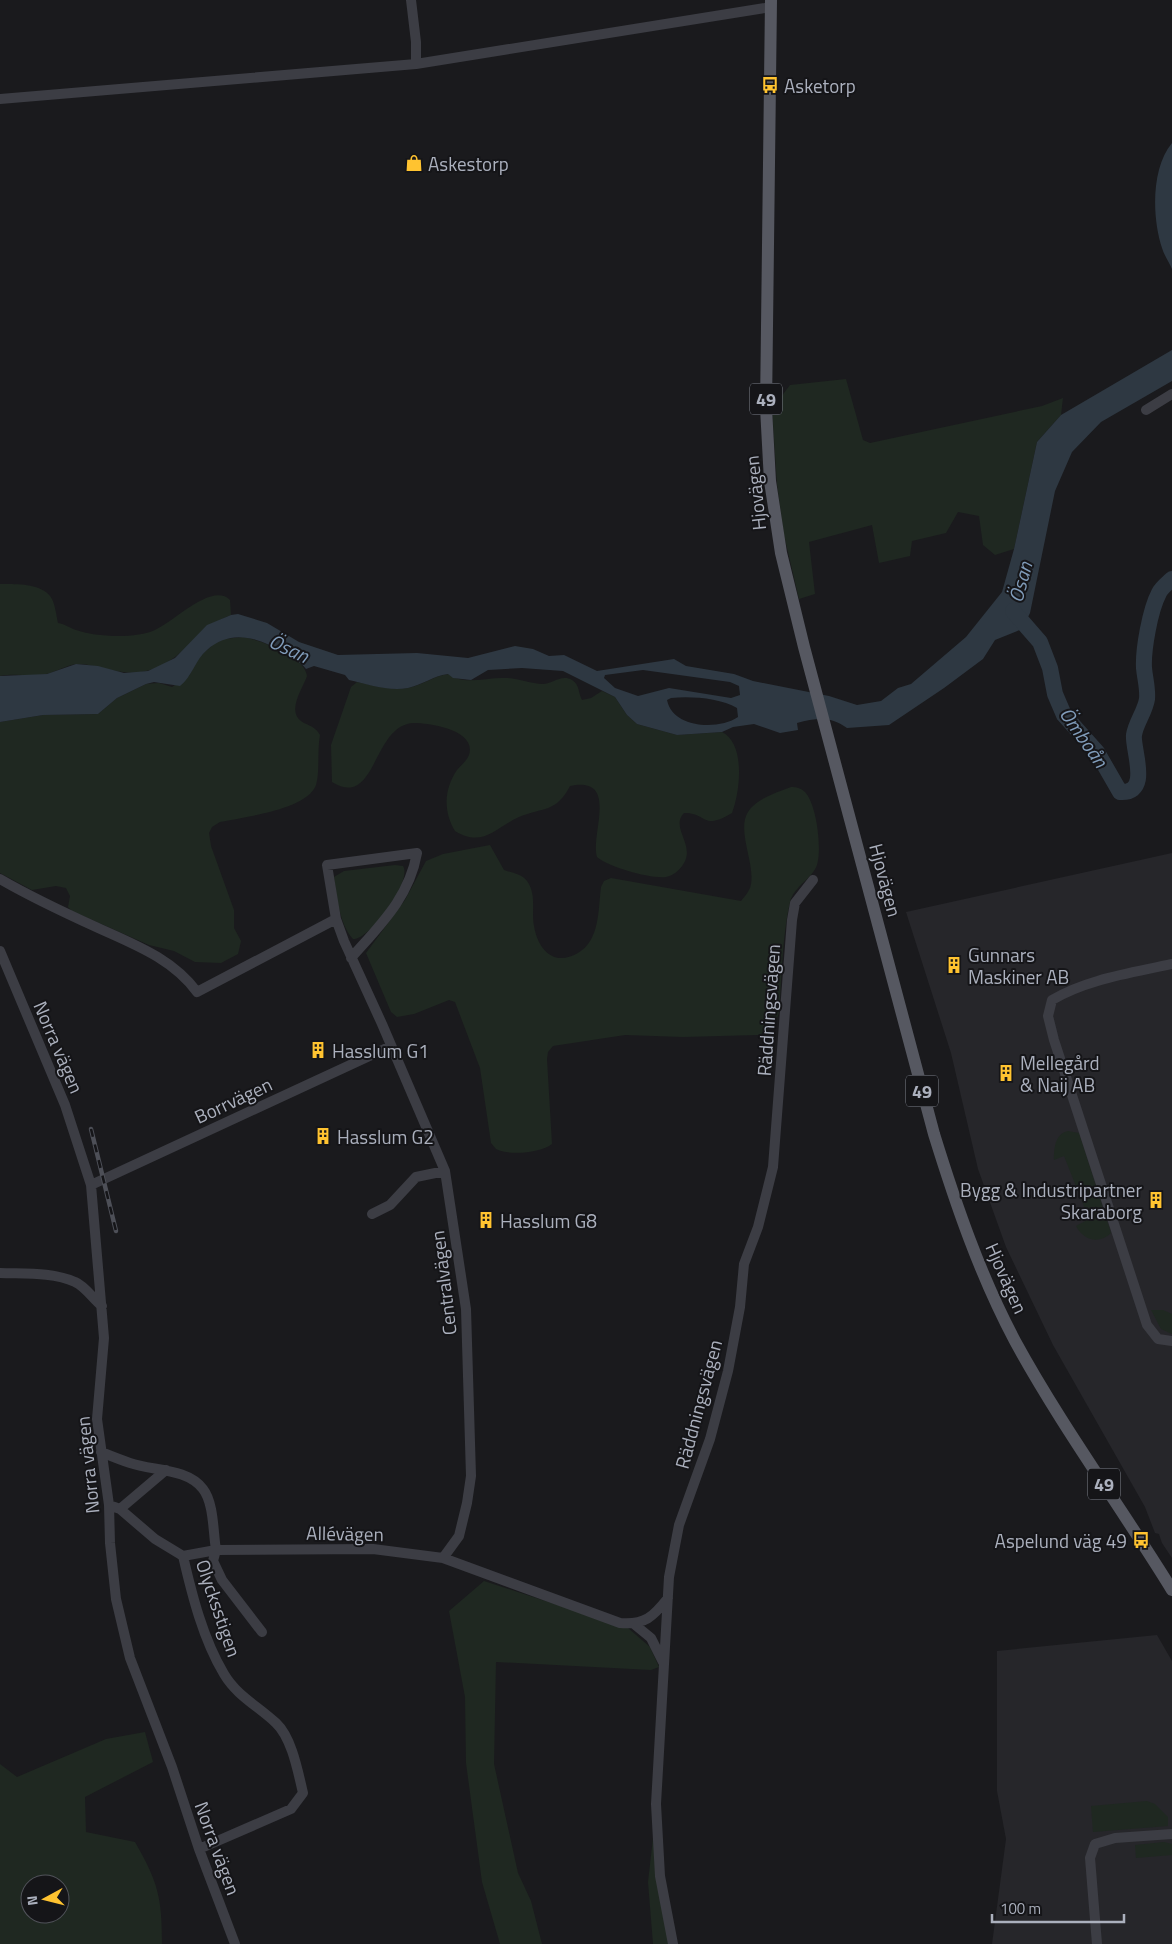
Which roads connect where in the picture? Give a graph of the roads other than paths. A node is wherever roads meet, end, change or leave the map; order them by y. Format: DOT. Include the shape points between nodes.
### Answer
graph roads {
  1 [pos="411,0"];
  2 [pos="771,4"];
  3 [pos="416,64"];
  4 [pos="0,98"];
  5 [pos="1172,394"];
  6 [pos="1146,410"];
  7 [pos="0,879"];
  8 [pos="813,880"];
  9 [pos="336,919"];
  10 [pos="0,951"];
  11 [pos="351,958"];
  12 [pos="1172,964"];
  13 [pos="391,1046"];
  14 [pos="445,1171"];
  15 [pos="91,1185"];
  16 [pos="372,1214"];
  17 [pos="0,1273"];
  18 [pos="102,1306"];
  19 [pos="1172,1340"];
  20 [pos="101,1452"];
  21 [pos="166,1470"];
  22 [pos="109,1504"];
  23 [pos="120,1509"];
  24 [pos="216,1550"];
  25 [pos="183,1556"];
  26 [pos="443,1558"];
  27 [pos="1172,1590"];
  28 [pos="668,1598"];
  29 [pos="634,1624"];
  30 [pos="262,1632"];
  31 [pos="663,1663"];
  32 [pos="1172,1834"];
  33 [pos="199,1848"];
  34 [pos="234,1944"];
  35 [pos="673,1944"];
  36 [pos="1096,1944"];
  1 -- 3 [label="street"];
  2 -- 3 [label="street"];
  2 -- 27 [label="main road, Hjovägen / 49" via="766,408 770,481 781,553 811,672 955,1202 1015,1340"];
  3 -- 4 [label="street"];
  5 -- 6 [label="street"];
  7 -- 9 [label="street" via="47,905 153,954 178,971 197,992"];
  8 -- 28 [label="street, Räddningsvägen" via="795,903 792,920 773,1167 758,1227 744,1264 728,1371 710,1439 679,1525"];
  9 -- 11 [label="street, Centralvägen"];
  9 -- 11 [label="street, Centralvägen" via="328,865 417,853 414,872 402,897"];
  10 -- 15 [label="street, Norra vägen" via="65,1105"];
  11 -- 13 [label="street, Centralvägen"];
  12 -- 19 [label="street" via="1064,993 1052,1000 1048,1016 1147,1325 1158,1338"];
  13 -- 14 [label="street, Centralvägen"];
  13 -- 15 [label="street, Borrvägen"];
  14 -- 16 [label="street" via="416,1177 390,1205"];
  14 -- 26 [label="street, Centralvägen" via="466,1309 471,1476 459,1536"];
  15 -- 18 [label="street, Norra vägen"];
  17 -- 18 [label="street" via="56,1277 77,1282"];
  18 -- 20 [label="street, Norra vägen" via="103,1366 97,1419"];
  20 -- 21 [label="street" via="132,1464"];
  20 -- 22 [label="street, Norra vägen"];
  21 -- 23 [label="street"];
  21 -- 24 [label="street" via="203,1489"];
  22 -- 23 [label="street"];
  22 -- 33 [label="street, Norra vägen" via="116,1598 130,1658"];
  23 -- 25 [label="street" via="155,1539"];
  24 -- 25 [label="street, Allévägen"];
  24 -- 26 [label="street, Allévägen" via="374,1549"];
  24 -- 30 [label="street" via="213,1561 222,1580"];
  25 -- 33 [label="street, Olycksstigen" via="205,1633 224,1674 243,1698 278,1724 293,1752 303,1793 291,1809"];
  26 -- 29 [label="street, Allévägen" via="620,1623"];
  28 -- 29 [label="street" via="654,1617"];
  28 -- 31 [label="street, Räddningsvägen"];
  29 -- 31 [label="street" via="651,1638"];
  31 -- 35 [label="street, Räddningsvägen" via="656,1804 660,1876"];
  32 -- 36 [label="street" via="1115,1838 1095,1844 1090,1858"];
  33 -- 34 [label="street, Norra vägen"];
}
